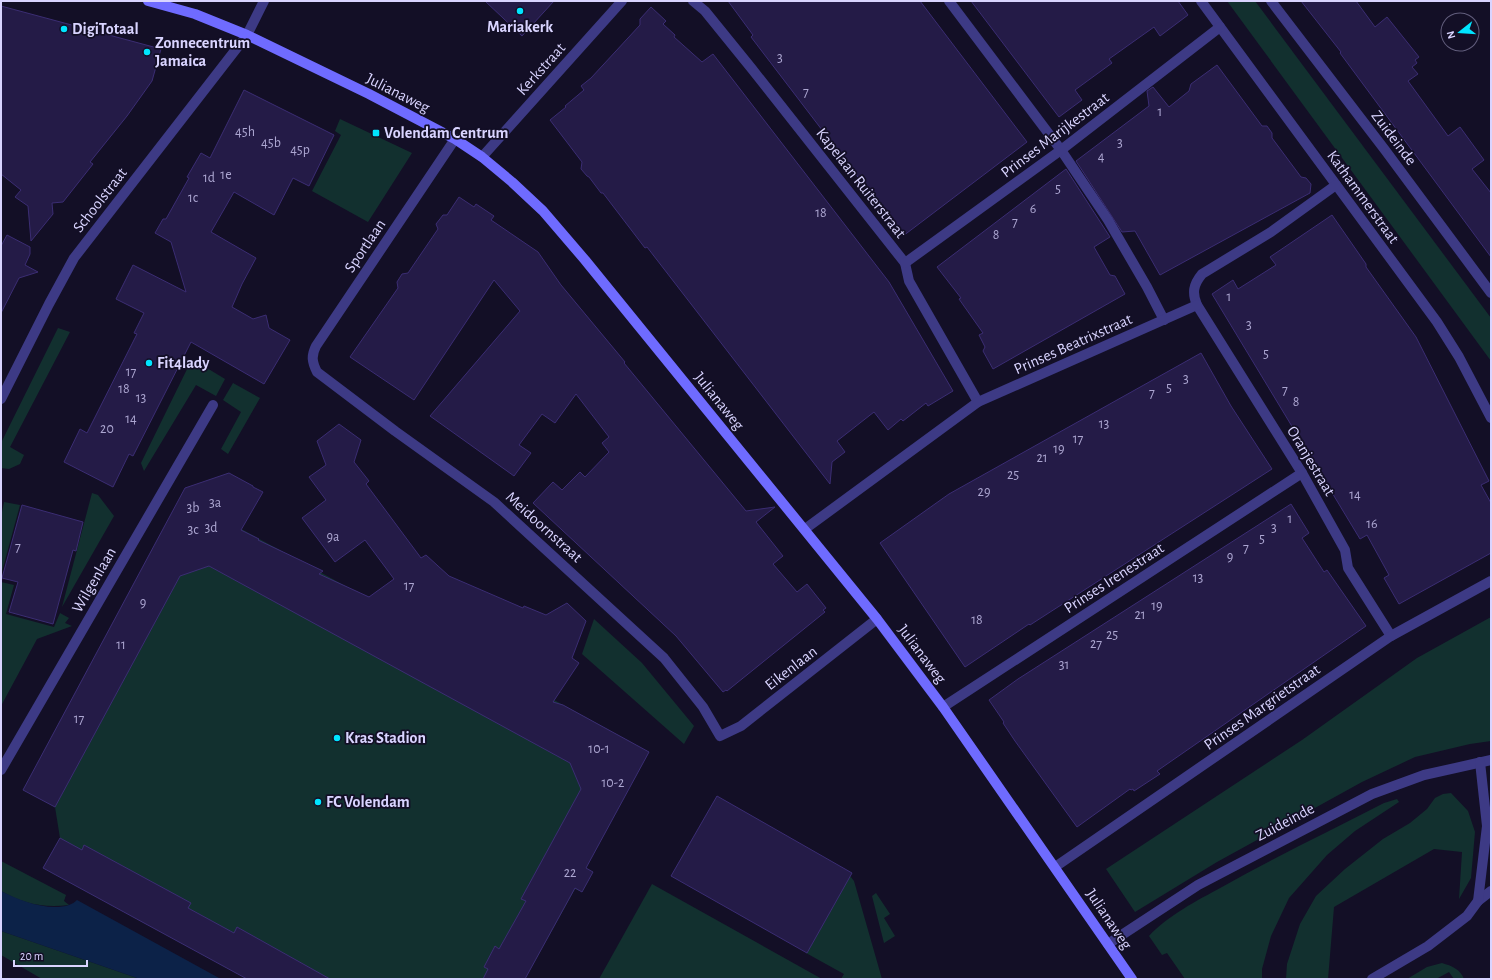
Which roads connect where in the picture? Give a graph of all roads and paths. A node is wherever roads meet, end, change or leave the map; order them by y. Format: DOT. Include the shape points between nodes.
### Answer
graph roads {
  1 [pos="148,1"];
  2 [pos="264,1"];
  3 [pos="622,1"];
  4 [pos="693,1"];
  5 [pos="949,1"];
  6 [pos="1201,1"];
  7 [pos="1271,1"];
  8 [pos="1220,27"];
  9 [pos="247,35"];
  10 [pos="455,139"];
  11 [pos="1061,150"];
  12 [pos="482,157"];
  13 [pos="1336,185"];
  14 [pos="905,263"];
  15 [pos="1491,293"];
  16 [pos="1197,305"];
  17 [pos="1164,320"];
  18 [pos="317,372"];
  19 [pos="1,398"];
  20 [pos="978,402"];
  21 [pos="213,405"];
  22 [pos="1491,418"];
  23 [pos="1302,473"];
  24 [pos="805,529"];
  25 [pos="1491,581"];
  26 [pos="877,619"];
  27 [pos="1391,636"];
  28 [pos="942,707"];
  29 [pos="720,736"];
  30 [pos="1491,760"];
  31 [pos="1480,762"];
  32 [pos="1,770"];
  33 [pos="1055,867"];
  34 [pos="1491,891"];
  35 [pos="1478,902"];
  36 [pos="1108,944"];
  37 [pos="1132,979"];
  38 [pos="1372,979"];
  1 -- 9 [label="main road, Julianaweg" via="195,14"];
  2 -- 9 [label="street, Schoolstraat"];
  3 -- 12 [label="street, Kerkstraat"];
  4 -- 14 [label="street, Kapelaan Ruiterstraat" via="752,69"];
  5 -- 11 [label="street"];
  6 -- 8 [label="street, Kathammerstraat"];
  7 -- 15 [label="street, Zuideinde"];
  8 -- 11 [label="street, Prinses Marijkestraat"];
  8 -- 13 [label="street, Kathammerstraat"];
  9 -- 10 [label="main road, Julianaweg" via="370,94"];
  9 -- 19 [label="street, Schoolstraat" via="74,258"];
  10 -- 12 [label="main road, Julianaweg"];
  10 -- 18 [label="street, Sportlaan" via="316,346 312,355"];
  11 -- 14 [label="street, Prinses Marijkestraat"];
  11 -- 17 [label="street" via="1108,220 1148,287"];
  12 -- 24 [label="main road, Julianaweg" via="548,216"];
  13 -- 16 [label="street" via="1271,232 1202,274 1196,281 1193,291"];
  13 -- 22 [label="street, Kathammerstraat" via="1437,322 1459,357"];
  14 -- 20 [label="street, Kapelaan Ruiterstraat" via="908,281"];
  16 -- 17 [label="street, Prinses Beatrixstraat"];
  16 -- 23 [label="street, Oranjestraat"];
  17 -- 20 [label="street, Prinses Beatrixstraat"];
  18 -- 29 [label="street, Meidoornstraat" via="494,502 664,658 703,707"];
  20 -- 24 [label="street, Prinses Beatrixstraat"];
  21 -- 32 [label="street, Wilgenlaan"];
  23 -- 27 [label="street, Oranjestraat" via="1345,550 1348,568"];
  23 -- 28 [label="street, Prinses Irenestraat"];
  24 -- 26 [label="main road, Julianaweg"];
  25 -- 27 [label="street, Prinses Margrietstraat"];
  26 -- 28 [label="main road, Julianaweg"];
  26 -- 29 [label="street, Eikenlaan" via="741,726"];
  27 -- 33 [label="street, Prinses Margrietstraat"];
  28 -- 33 [label="main road, Julianaweg"];
  30 -- 31 [label="street, Zuideinde"];
  31 -- 35 [label="street" via="1487,826"];
  31 -- 36 [label="street, Zuideinde" via="1424,775 1372,794 1198,885"];
  33 -- 36 [label="main road, Julianaweg"];
  34 -- 35 [label="street"];
  35 -- 38 [label="street" via="1467,916 1428,946"];
  36 -- 37 [label="main road, Julianaweg"];
}
